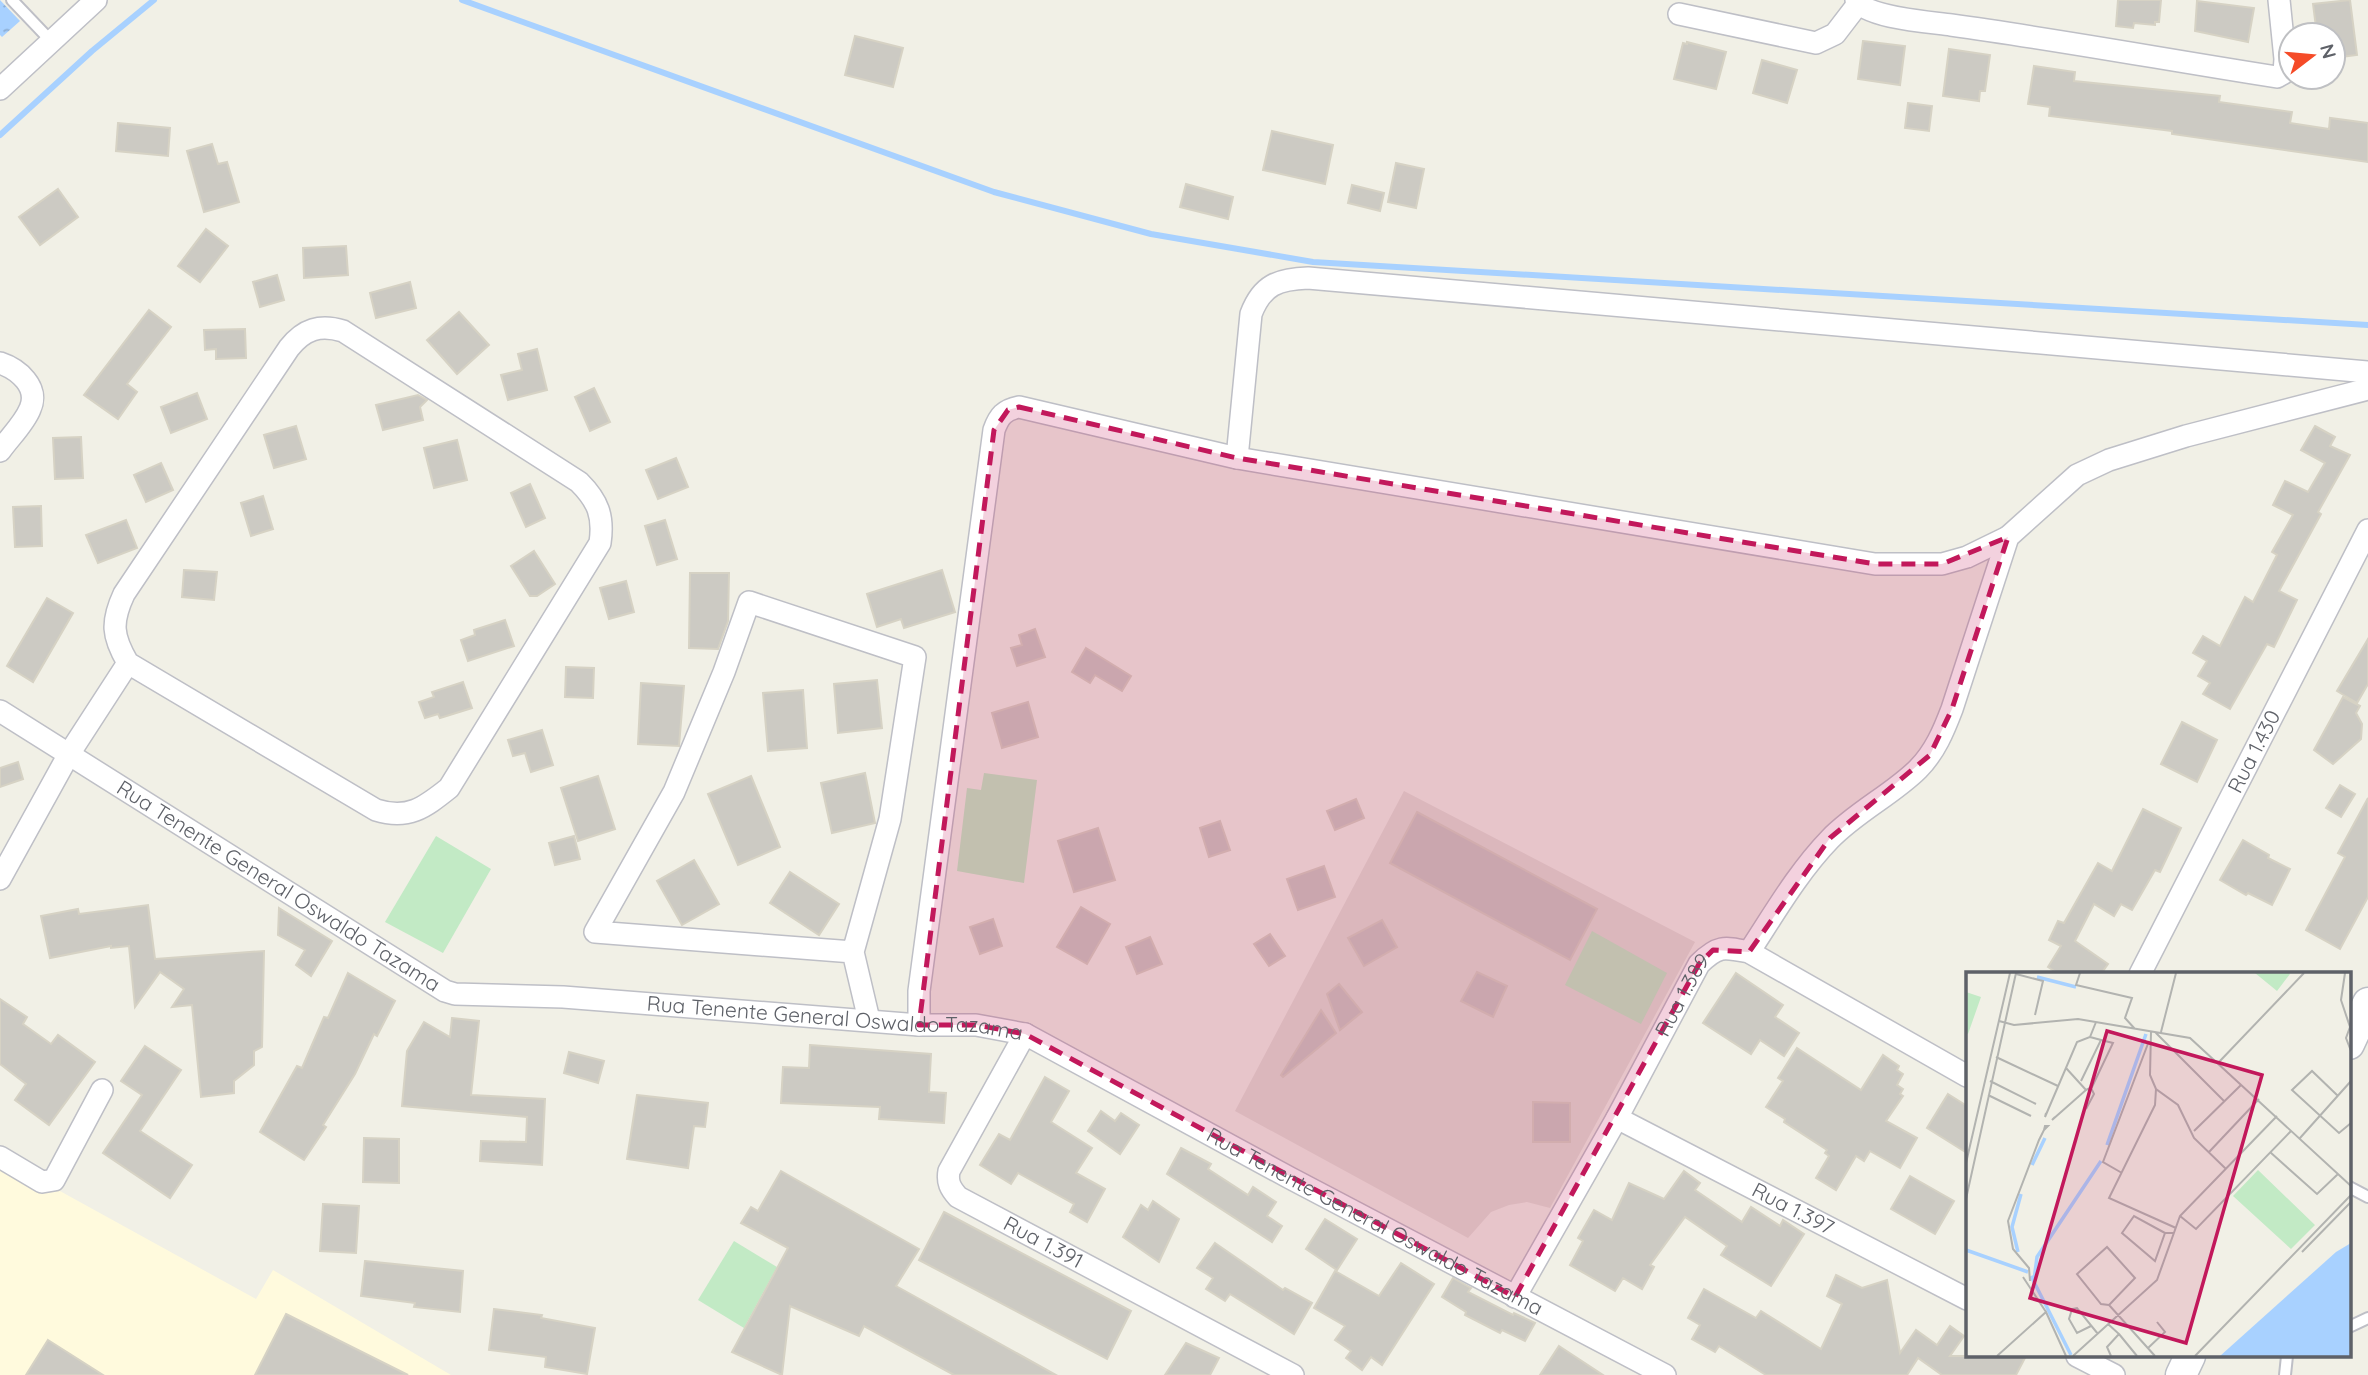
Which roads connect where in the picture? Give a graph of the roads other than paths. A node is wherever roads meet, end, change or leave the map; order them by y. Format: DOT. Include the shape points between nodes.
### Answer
graph roads {
  1 [pos="12,0"];
  2 [pos="96,0"];
  3 [pos="2279,0"];
  4 [pos="1857,2"];
  5 [pos="1679,14"];
  6 [pos="51,41"];
  7 [pos="0,89"];
  8 [pos="0,363"];
  9 [pos="2368,372"];
  10 [pos="2368,389"];
  11 [pos="0,451"];
  12 [pos="1237,458"];
  13 [pos="2368,530"];
  14 [pos="2008,537"];
  15 [pos="128,663"];
  16 [pos="0,711"];
  17 [pos="69,754"];
  18 [pos="0,880"];
  19 [pos="853,951"];
  20 [pos="1749,952"];
  21 [pos="2141,972"];
  22 [pos="2368,1003"];
  23 [pos="869,1020"];
  24 [pos="919,1025"];
  25 [pos="1025,1034"];
  26 [pos="2350,1042"];
  27 [pos="1966,1075"];
  28 [pos="102,1090"];
  29 [pos="1617,1118"];
  30 [pos="0,1157"];
  31 [pos="2350,1188"];
  32 [pos="2368,1197"];
  33 [pos="1515,1297"];
  34 [pos="1966,1298"];
  35 [pos="2368,1318"];
  36 [pos="2350,1327"];
  37 [pos="2081,1358"];
  38 [pos="2189,1358"];
  39 [pos="1293,1375"];
  40 [pos="1664,1375"];
  41 [pos="2115,1375"];
  42 [pos="2180,1375"];
  1 -- 6 [label="lane"];
  2 -- 6 [label="street"];
  3 -- 4 [label="street" via="2285,59 2284,73 2277,77 1925,22 1877,12"];
  4 -- 5 [label="street" via="1835,34 1816,43"];
  6 -- 7 [label="street"];
  8 -- 11 [label="street" via="27,380 32,408"];
  9 -- 12 [label="street" via="1289,278 1257,298 1251,314"];
  10 -- 14 [label="street" via="2109,460 2077,475"];
  12 -- 14 [label="street" via="1875,564 1942,564"];
  12 -- 24 [label="street" via="1019,407 999,417 919,991"];
  13 -- 21 [label="street, Rua 1.430"];
  14 -- 20 [label="street" via="1952,709 1930,755 1830,838"];
  15 -- 15 [label="street" via="117,646 114,625 124,594 289,348 299,335 313,328 343,331 579,482 601,511 600,543 449,788 411,812 392,815 376,810"];
  15 -- 17 [label="street"];
  16 -- 17 [label="street, Rua Tenente General Oswaldo Tazama"];
  17 -- 18 [label="street"];
  17 -- 23 [label="street, Rua Tenente General Oswaldo Tazama" via="445,991"];
  19 -- 19 [label="street" via="595,932 674,792 749,602 915,657 890,819"];
  19 -- 23 [label="street"];
  20 -- 27 [label="street, Rua 1.389"];
  20 -- 29 [label="street, Rua 1.389" via="1727,947 1713,950 1699,964"];
  22 -- 26 [label="main road"];
  23 -- 24 [label="street, Rua Tenente General Oswaldo Tazama"];
  24 -- 25 [label="street, Rua Tenente General Oswaldo Tazama" via="976,1025"];
  25 -- 33 [label="street, Rua Tenente General Oswaldo Tazama"];
  25 -- 39 [label="street, Rua 1.391" via="949,1171 951,1190"];
  28 -- 30 [label="street" via="54,1180 42,1182"];
  29 -- 33 [label="street, Rua 1.389"];
  29 -- 34 [label="street, Rua 1.397"];
  31 -- 32 [label="lane"];
  33 -- 40 [label="street, Rua Tenente General Oswaldo Tazama"];
  35 -- 36 [label="lane"];
  37 -- 41 [label="street"];
  38 -- 42 [label="main road"];
}
